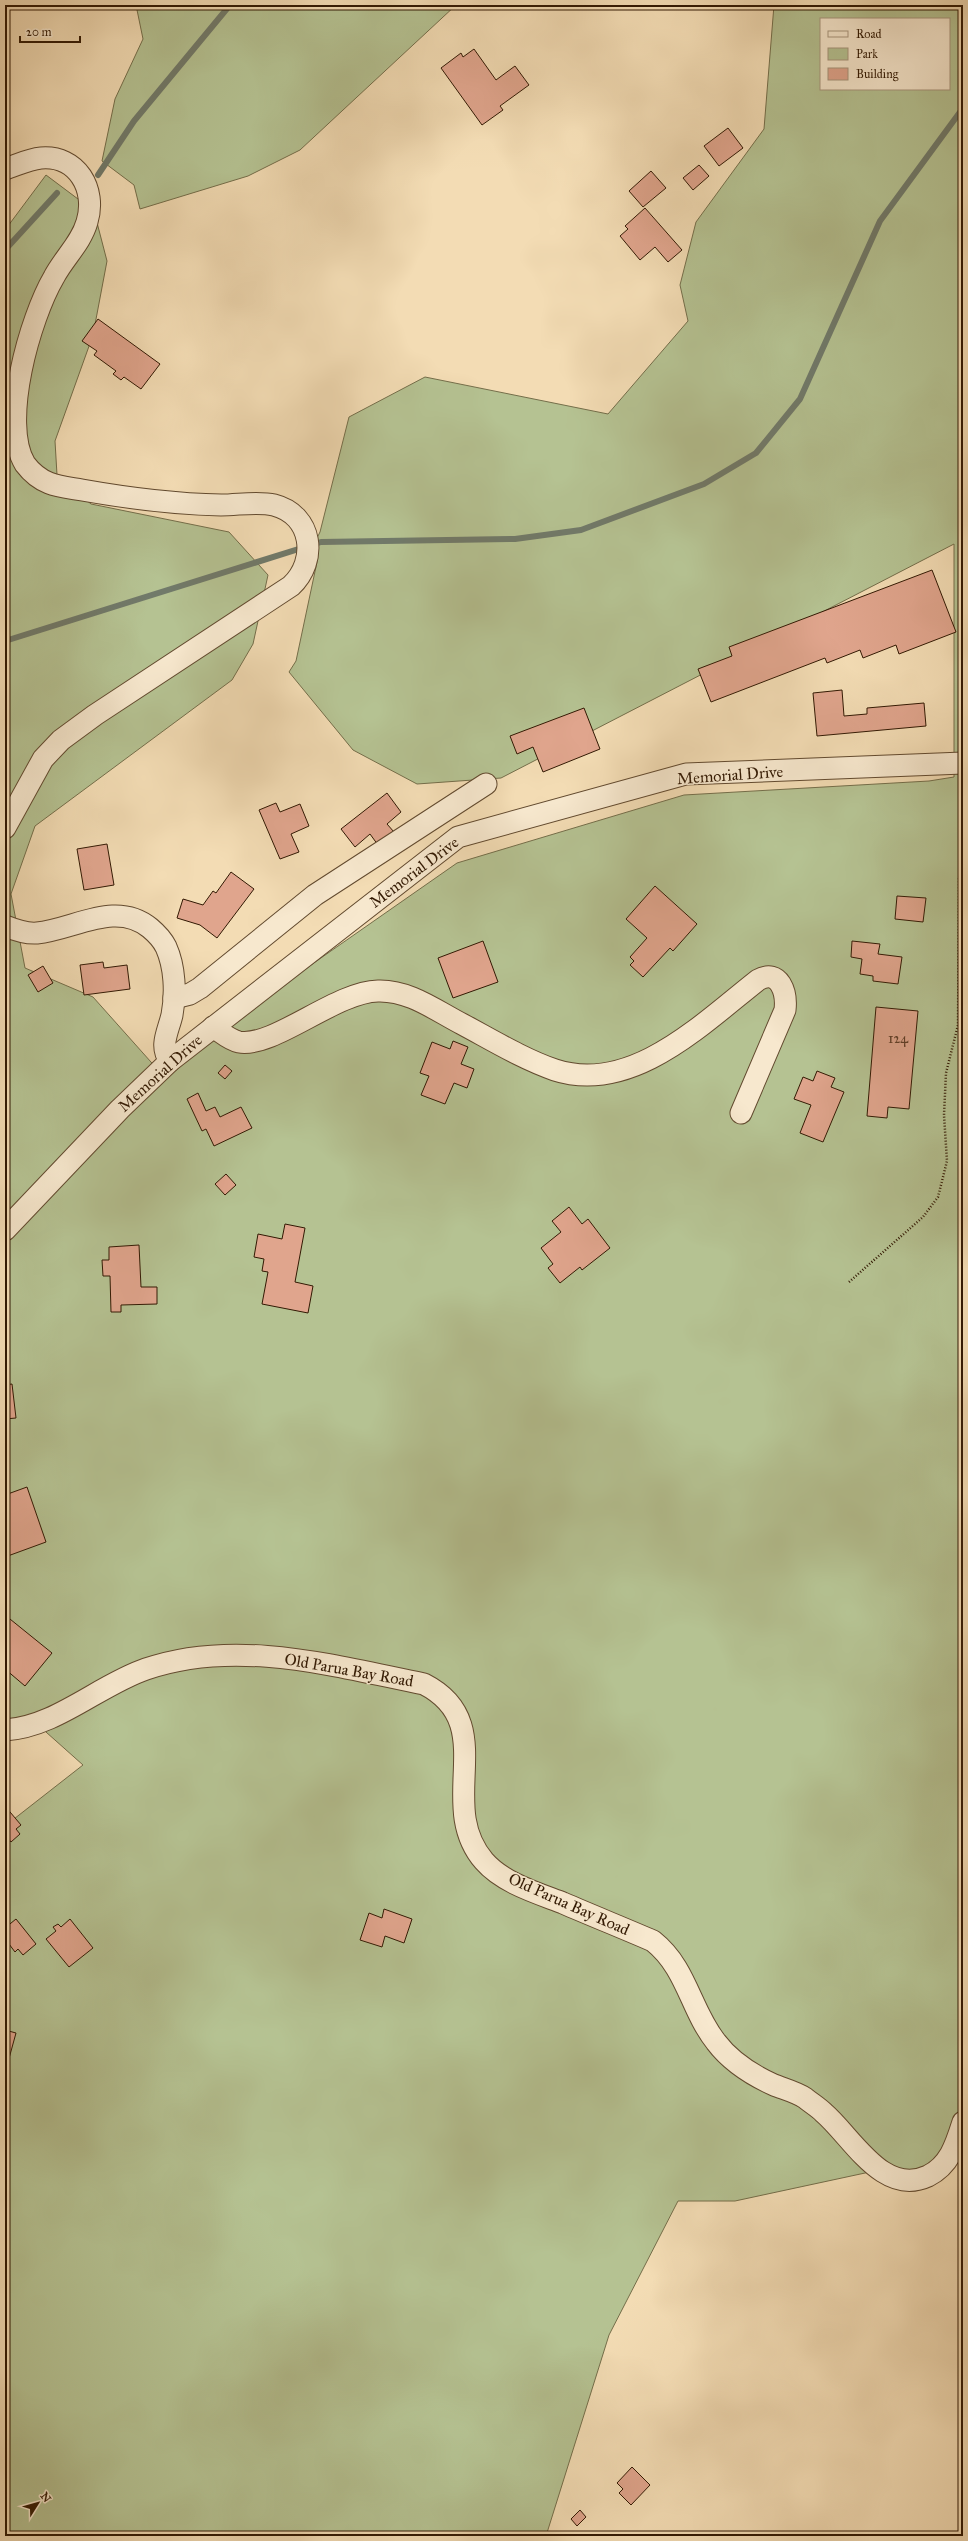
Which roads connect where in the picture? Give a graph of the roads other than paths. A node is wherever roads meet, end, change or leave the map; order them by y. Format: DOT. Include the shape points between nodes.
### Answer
graph roads {
  1 [pos="5,169"];
  2 [pos="963,763"];
  3 [pos="486,784"];
  4 [pos="5,828"];
  5 [pos="5,926"];
  6 [pos="174,998"];
  7 [pos="213,1027"];
  8 [pos="170,1061"];
  9 [pos="741,1113"];
  10 [pos="5,1230"];
  11 [pos="5,1730"];
  12 [pos="963,2122"];
  1 -- 4 [label="street" via="33,159 52,158 64,161 82,177 89,198 83,233 54,276 27,337 12,414 13,434 24,462 39,478 49,483 98,493 193,504 275,505 289,512 304,527 308,550 302,572 291,586 61,740 40,764"];
  2 -- 7 [label="street, Memorial Drive" via="686,774 458,837"];
  3 -- 6 [label="street" via="315,895 200,988 190,994"];
  5 -- 6 [label="street" via="36,933 108,916 134,918 156,933 164,944 171,961"];
  6 -- 8 [label="street" via="164,1047"];
  7 -- 8 [label="street, Memorial Drive"];
  7 -- 9 [label="street" via="233,1040 251,1042 353,996 390,991 420,1001 541,1064 571,1074 601,1075 638,1063 665,1050 758,980 769,976 778,980 783,987 785,1010"];
  8 -- 10 [label="street, Memorial Drive" via="120,1109"];
  11 -- 12 [label="street, Old Parua Bay Road" via="53,1716 120,1679 177,1660 203,1656 230,1655 300,1660 424,1684 437,1690 449,1701 458,1715 464,1733 464,1821 476,1850 495,1871 522,1886 652,1941 662,1948 679,1969 704,2023 716,2042 731,2058 748,2072 801,2096 824,2113 868,2160 892,2177 920,2179 944,2165 956,2144"];
}
